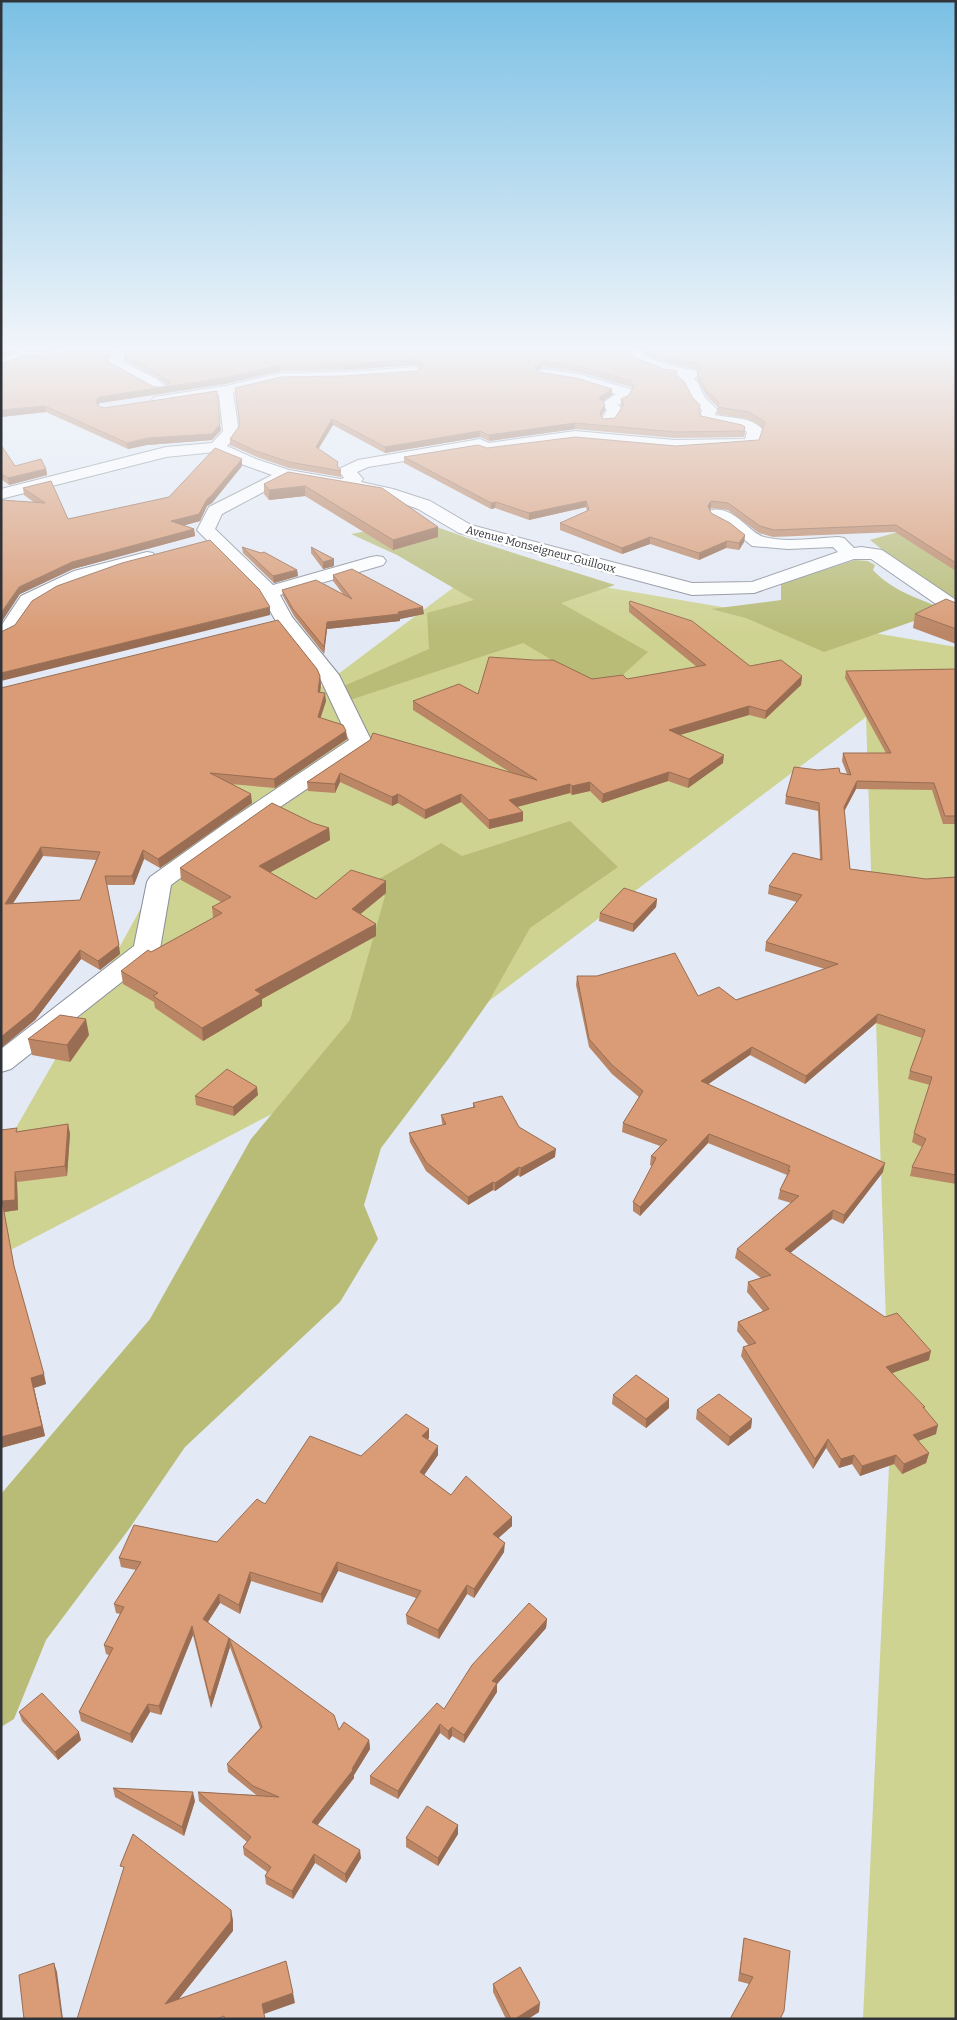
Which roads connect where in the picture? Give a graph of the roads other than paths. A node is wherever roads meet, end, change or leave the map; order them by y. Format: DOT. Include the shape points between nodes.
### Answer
graph roads {
  1 [pos="472,445"];
  2 [pos="482,445"];
  3 [pos="507,445"];
  4 [pos="217,447"];
  5 [pos="286,474"];
  6 [pos="341,485"];
  7 [pos="1,494"];
  8 [pos="717,514"];
  9 [pos="163,552"];
  10 [pos="850,554"];
  11 [pos="377,561"];
  12 [pos="269,592"];
  13 [pos="956,609"];
  14 [pos="1,633"];
  15 [pos="1,1063"];
  1 -- 6 [label="street" via="364,463 347,471 355,480"];
  2 -- 3 [label="street" via="487,448"];
  4 -- 5 [label="street, Avenue Monseigneur Guilloux"];
  4 -- 7 [label="street" via="166,452"];
  5 -- 6 [label="street, Avenue Monseigneur Guilloux"];
  5 -- 12 [label="street" via="215,511 206,530 205,541"];
  6 -- 10 [label="street, Avenue Monseigneur Guilloux" via="387,492 424,505 464,529 692,589 754,587"];
  8 -- 10 [label="street" via="758,542 838,542"];
  9 -- 14 [label="street" via="80,575 28,600 8,630"];
  10 -- 13 [label="street, Avenue Monseigneur Guilloux" via="876,554"];
  11 -- 12 [label="street"];
  12 -- 15 [label="street" via="274,621 329,675 361,742 159,882 147,948"];
}
